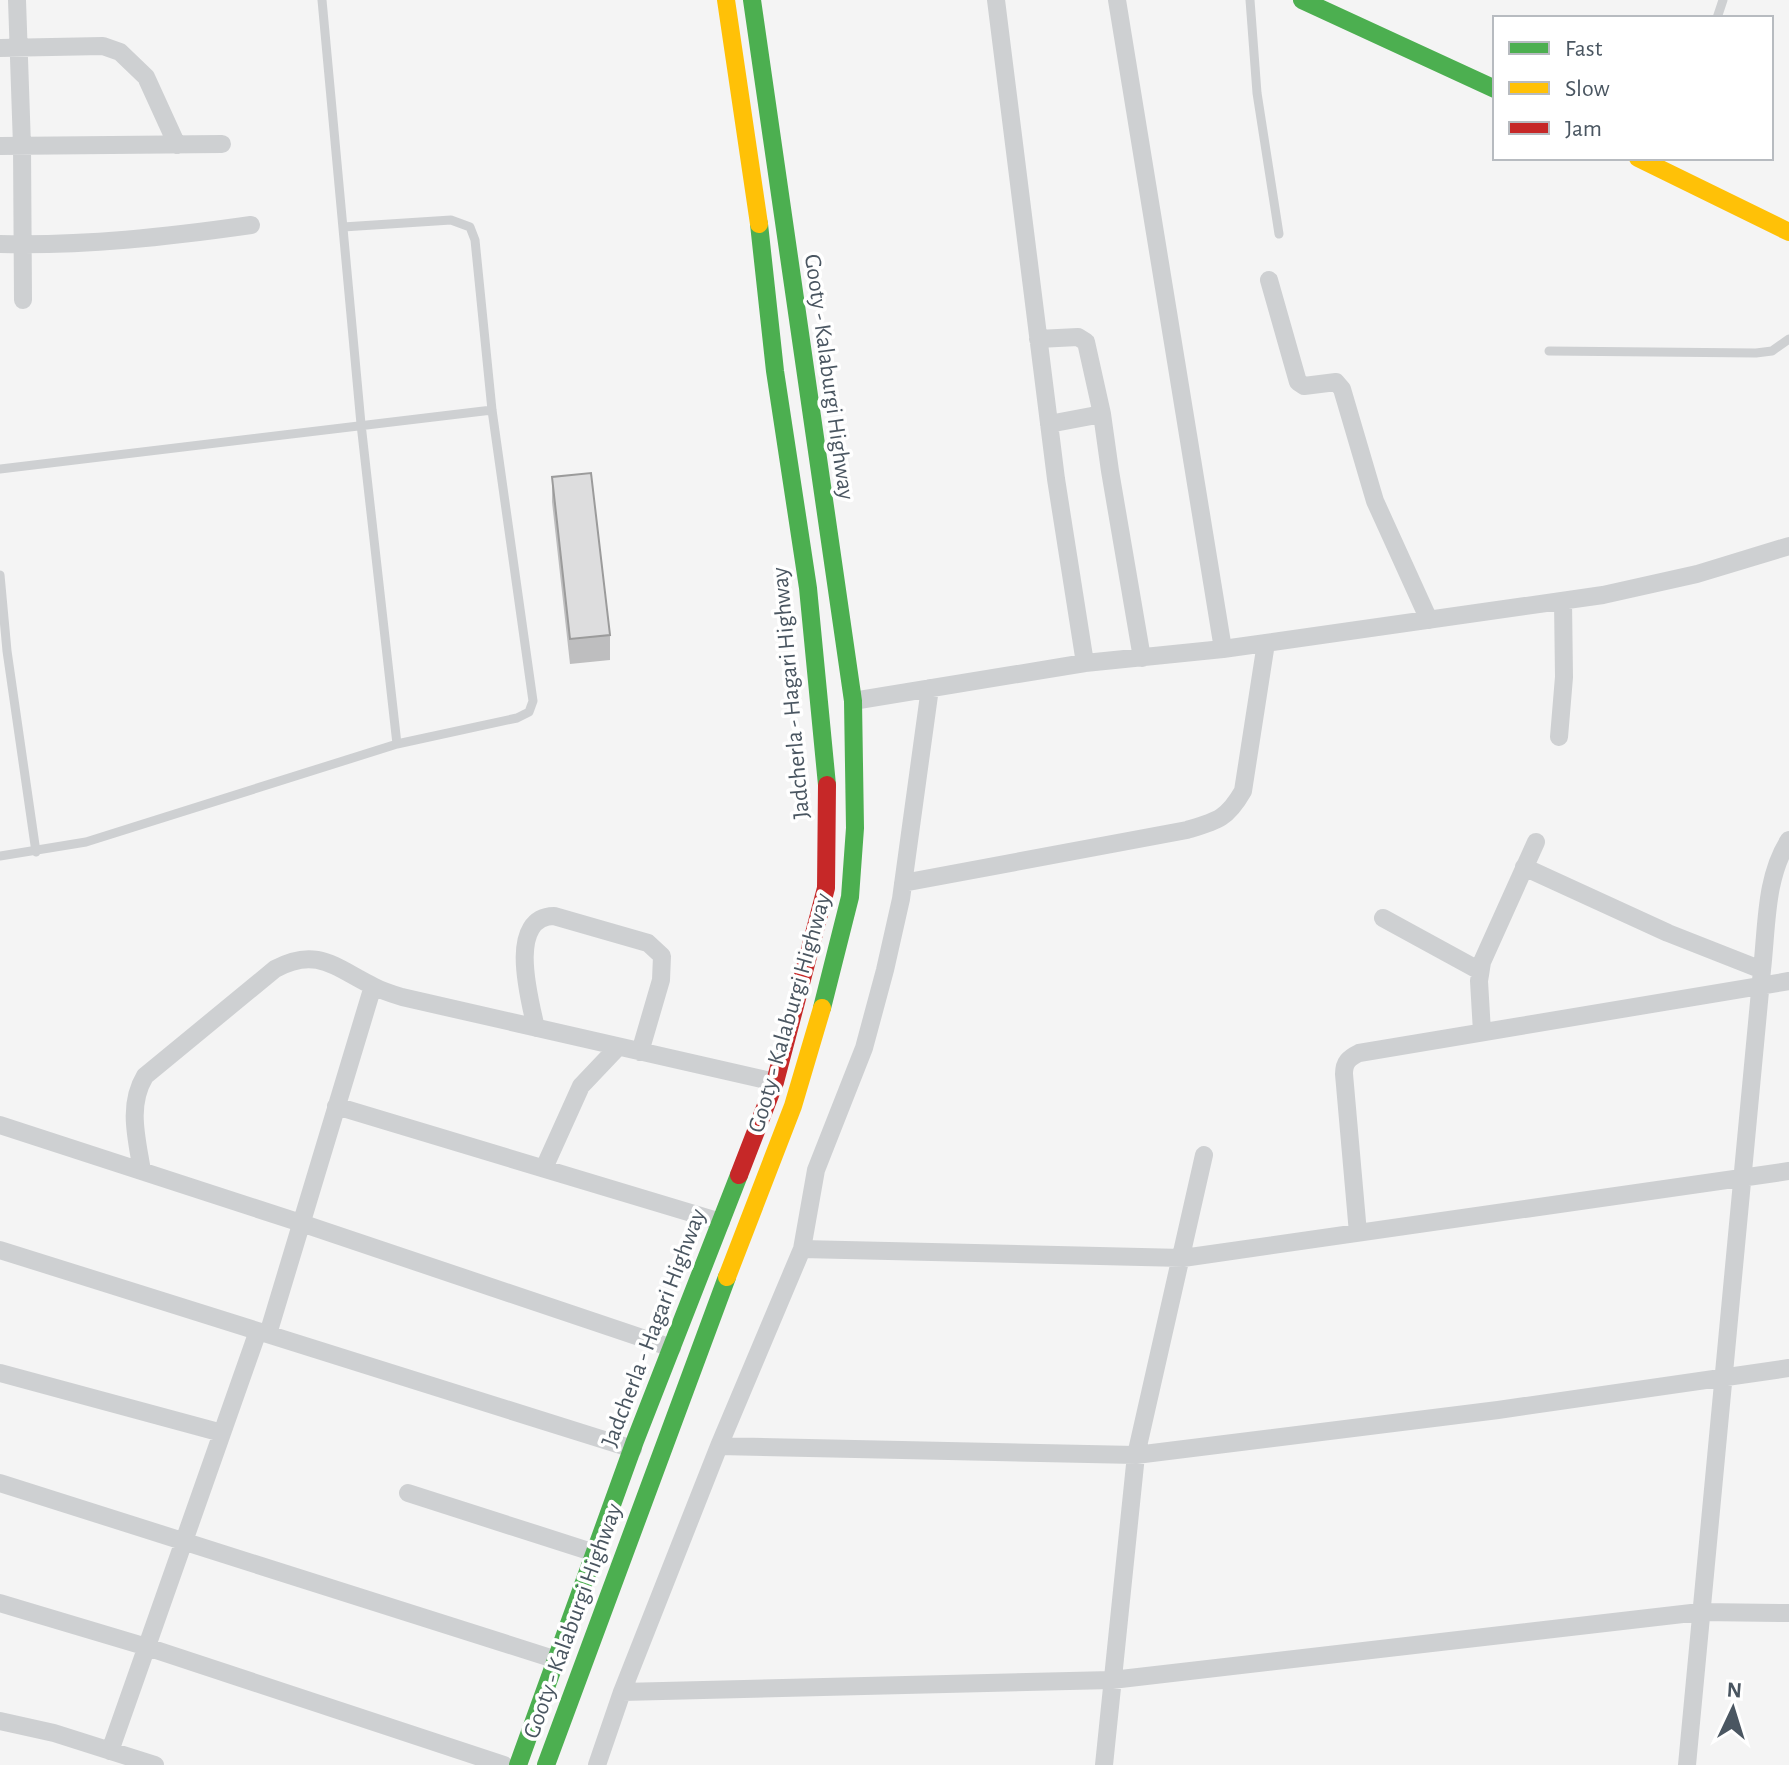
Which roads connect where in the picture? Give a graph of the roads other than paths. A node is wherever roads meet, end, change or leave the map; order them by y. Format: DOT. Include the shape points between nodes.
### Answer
graph roads {
  1 [pos="17,0"];
  2 [pos="322,0"];
  3 [pos="726,0"];
  4 [pos="752,0"];
  5 [pos="996,0"];
  6 [pos="1117,0"];
  7 [pos="1250,0"];
  8 [pos="1302,0"];
  9 [pos="9,48"];
  10 [pos="1493,88"];
  11 [pos="222,144"];
  12 [pos="177,145"];
  13 [pos="0,146"];
  14 [pos="22,146"];
  15 [pos="1646,160"];
  16 [pos="1667,165"];
  17 [pos="251,225"];
  18 [pos="343,227"];
  19 [pos="1789,232"];
  20 [pos="1279,234"];
  21 [pos="0,244"];
  22 [pos="22,244"];
  23 [pos="1269,280"];
  24 [pos="23,300"];
  25 [pos="1038,339"];
  26 [pos="1789,339"];
  27 [pos="1549,351"];
  28 [pos="492,410"];
  29 [pos="1102,414"];
  30 [pos="361,424"];
  31 [pos="1049,424"];
  32 [pos="0,469"];
  33 [pos="1789,546"];
  34 [pos="0,575"];
  35 [pos="1563,601"];
  36 [pos="1429,620"];
  37 [pos="1266,643"];
  38 [pos="1223,649"];
  39 [pos="1142,658"];
  40 [pos="1085,663"];
  41 [pos="930,688"];
  42 [pos="853,701"];
  43 [pos="1559,737"];
  44 [pos="397,744"];
  45 [pos="1789,840"];
  46 [pos="1536,842"];
  47 [pos="36,852"];
  48 [pos="0,856"];
  49 [pos="1524,867"];
  50 [pos="903,883"];
  51 [pos="1383,918"];
  52 [pos="1480,971"];
  53 [pos="1761,978"];
  54 [pos="1789,981"];
  55 [pos="373,986"];
  56 [pos="536,1028"];
  57 [pos="1482,1032"];
  58 [pos="618,1047"];
  59 [pos="640,1052"];
  60 [pos="775,1082"];
  61 [pos="336,1106"];
  62 [pos="0,1125"];
  63 [pos="1204,1155"];
  64 [pos="544,1168"];
  65 [pos="142,1171"];
  66 [pos="1789,1171"];
  67 [pos="1743,1179"];
  68 [pos="721,1222"];
  69 [pos="301,1223"];
  70 [pos="1358,1233"];
  71 [pos="802,1249"];
  72 [pos="0,1250"];
  73 [pos="1183,1258"];
  74 [pos="263,1333"];
  75 [pos="672,1348"];
  76 [pos="1789,1368"];
  77 [pos="0,1373"];
  78 [pos="1724,1377"];
  79 [pos="222,1433"];
  80 [pos="719,1446"];
  81 [pos="633,1449"];
  82 [pos="1136,1455"];
  83 [pos="0,1483"];
  84 [pos="408,1493"];
  85 [pos="184,1541"];
  86 [pos="595,1553"];
  87 [pos="0,1603"];
  88 [pos="1700,1612"];
  89 [pos="1789,1613"];
  90 [pos="147,1647"];
  91 [pos="557,1660"];
  92 [pos="1112,1680"];
  93 [pos="622,1692"];
  94 [pos="0,1721"];
  95 [pos="110,1751"];
  96 [pos="155,1765"];
  97 [pos="504,1765"];
  98 [pos="518,1765"];
  99 [pos="546,1765"];
  100 [pos="597,1765"];
  101 [pos="1104,1765"];
  102 [pos="1687,1765"];
  1 -- 9 [label="street"];
  2 -- 18 [label="lane"];
  3 -- 60 [label="main road, Jadcherla - Hagari Highway" via="808,588 829,801 826,888"];
  4 -- 42 [label="main road, Gooty - Kalaburgi Highway"];
  5 -- 25 [label="street"];
  6 -- 38 [label="street"];
  7 -- 20 [label="lane" via="1257,93"];
  8 -- 10 [label="main road"];
  9 -- 12 [label="street" via="103,46 120,52 146,77"];
  9 -- 14 [label="street"];
  11 -- 12 [label="street"];
  12 -- 14 [label="street"];
  13 -- 14 [label="street"];
  14 -- 22 [label="street"];
  15 -- 16 [label="main road"];
  16 -- 19 [label="main road"];
  17 -- 22 [label="street" via="157,238"];
  18 -- 28 [label="lane" via="451,220 470,227"];
  18 -- 30 [label="lane"];
  21 -- 22 [label="street"];
  22 -- 24 [label="street"];
  23 -- 36 [label="street" via="1298,382 1336,382 1342,389 1375,501"];
  25 -- 29 [label="street" via="1085,340"];
  25 -- 31 [label="street"];
  26 -- 27 [label="lane" via="1772,351 1756,353"];
  28 -- 30 [label="lane"];
  28 -- 44 [label="lane" via="532,707 517,718"];
  29 -- 31 [label="street"];
  29 -- 39 [label="street"];
  30 -- 32 [label="lane"];
  30 -- 44 [label="lane"];
  31 -- 40 [label="street"];
  33 -- 35 [label="street" via="1697,574"];
  34 -- 47 [label="lane"];
  35 -- 36 [label="street"];
  35 -- 43 [label="street"];
  36 -- 37 [label="street"];
  37 -- 38 [label="street"];
  37 -- 50 [label="street" via="1243,791 1232,811 1187,830"];
  38 -- 39 [label="street"];
  39 -- 40 [label="street"];
  40 -- 41 [label="street"];
  41 -- 42 [label="street"];
  41 -- 50 [label="street"];
  42 -- 99 [label="main road, Gooty - Kalaburgi Highway" via="855,828 850,897 835,962 793,1106"];
  44 -- 47 [label="lane" via="86,842"];
  45 -- 53 [label="street" via="1772,877"];
  46 -- 49 [label="street"];
  47 -- 48 [label="lane"];
  49 -- 52 [label="street"];
  49 -- 53 [label="street"];
  50 -- 71 [label="street" via="864,1048 816,1170"];
  51 -- 52 [label="street"];
  52 -- 57 [label="street"];
  53 -- 54 [label="street"];
  53 -- 57 [label="street"];
  53 -- 67 [label="street"];
  55 -- 56 [label="street"];
  55 -- 61 [label="street"];
  55 -- 65 [label="street" via="319,959 290,961 275,969 145,1076 134,1105"];
  56 -- 58 [label="street"];
  56 -- 59 [label="street" via="524,951 533,925 554,916 648,943 662,956 661,980"];
  57 -- 70 [label="street" via="1359,1053 1346,1061"];
  58 -- 59 [label="street"];
  58 -- 64 [label="street" via="581,1086"];
  59 -- 60 [label="street"];
  60 -- 68 [label="main road, Jadcherla - Hagari Highway"];
  61 -- 64 [label="street"];
  61 -- 69 [label="street"];
  62 -- 65 [label="street"];
  63 -- 73 [label="street"];
  64 -- 68 [label="street"];
  65 -- 69 [label="street"];
  66 -- 67 [label="street"];
  67 -- 70 [label="street"];
  67 -- 78 [label="street"];
  68 -- 75 [label="main road, Jadcherla - Hagari Highway"];
  69 -- 74 [label="street"];
  69 -- 75 [label="street"];
  70 -- 73 [label="street"];
  71 -- 73 [label="street"];
  71 -- 80 [label="street"];
  72 -- 74 [label="street"];
  73 -- 82 [label="street"];
  74 -- 79 [label="street"];
  74 -- 81 [label="street"];
  75 -- 81 [label="main road, Jadcherla - Hagari Highway"];
  76 -- 78 [label="street"];
  77 -- 79 [label="street"];
  78 -- 82 [label="street"];
  78 -- 88 [label="street"];
  79 -- 85 [label="street"];
  80 -- 82 [label="street"];
  80 -- 93 [label="street"];
  81 -- 86 [label="main road, Jadcherla - Hagari Highway"];
  82 -- 92 [label="street"];
  83 -- 85 [label="street"];
  84 -- 86 [label="street"];
  85 -- 90 [label="street"];
  85 -- 91 [label="street"];
  86 -- 91 [label="main road, Jadcherla - Hagari Highway"];
  87 -- 90 [label="street"];
  88 -- 89 [label="street"];
  88 -- 92 [label="street"];
  88 -- 102 [label="street"];
  90 -- 95 [label="street"];
  90 -- 97 [label="street"];
  91 -- 98 [label="main road, Jadcherla - Hagari Highway"];
  92 -- 93 [label="street"];
  92 -- 101 [label="street"];
  93 -- 100 [label="street"];
  94 -- 95 [label="street"];
  95 -- 96 [label="street"];
}
